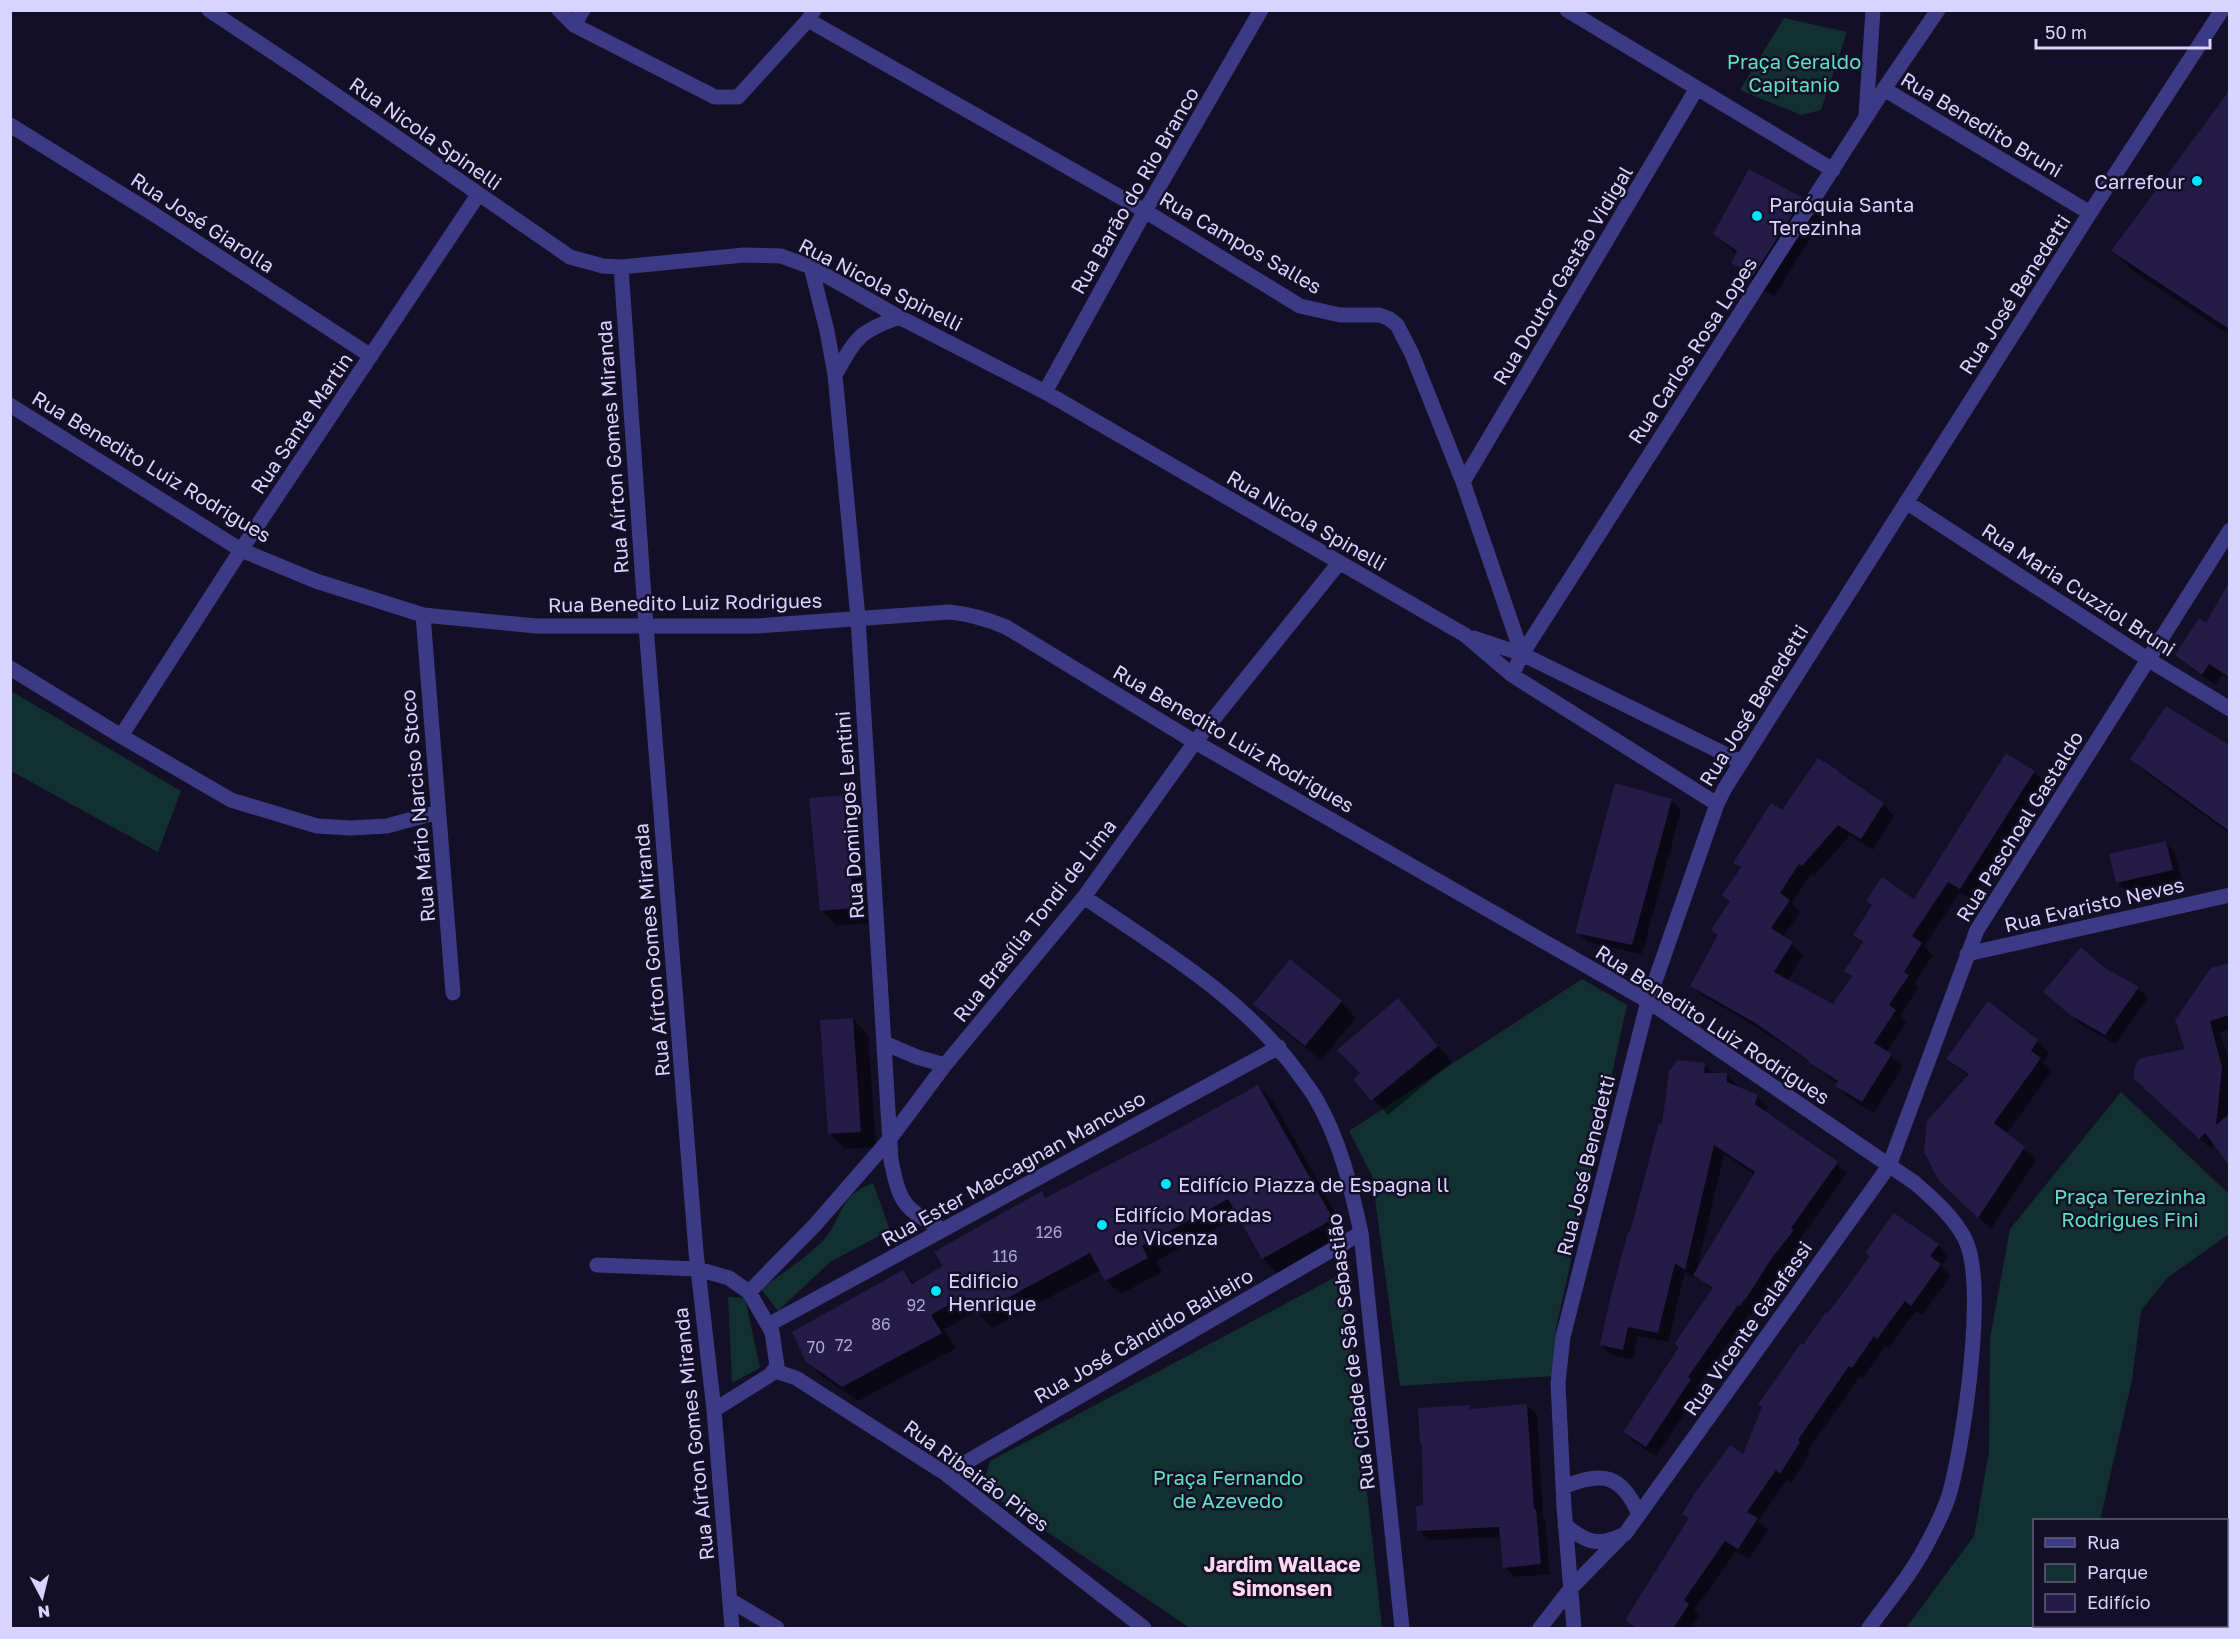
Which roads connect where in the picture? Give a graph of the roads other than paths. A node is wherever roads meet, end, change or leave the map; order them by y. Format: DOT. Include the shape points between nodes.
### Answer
graph roads {
  1 [pos="209,10"];
  2 [pos="559,10"];
  3 [pos="583,10"];
  4 [pos="1261,10"];
  5 [pos="1567,10"];
  6 [pos="1873,10"];
  7 [pos="1938,10"];
  8 [pos="2222,10"];
  9 [pos="811,15"];
  10 [pos="574,25"];
  11 [pos="1697,88"];
  12 [pos="1884,89"];
  13 [pos="1866,118"];
  14 [pos="10,125"];
  15 [pos="1833,170"];
  16 [pos="478,195"];
  17 [pos="1145,211"];
  18 [pos="2090,213"];
  19 [pos="621,267"];
  20 [pos="811,267"];
  21 [pos="899,317"];
  22 [pos="371,356"];
  23 [pos="835,375"];
  24 [pos="1045,392"];
  25 [pos="10,405"];
  26 [pos="1463,482"];
  27 [pos="1906,502"];
  28 [pos="2229,530"];
  29 [pos="241,550"];
  30 [pos="1339,563"];
  31 [pos="423,615"];
  32 [pos="858,618"];
  33 [pos="646,626"];
  34 [pos="1465,635"];
  35 [pos="1522,654"];
  36 [pos="2149,660"];
  37 [pos="10,668"];
  38 [pos="1512,675"];
  39 [pos="2229,709"];
  40 [pos="121,736"];
  41 [pos="1195,742"];
  42 [pos="1741,762"];
  43 [pos="1717,804"];
  44 [pos="438,812"];
  45 [pos="2229,895"];
  46 [pos="1084,897"];
  47 [pos="1967,954"];
  48 [pos="453,993"];
  49 [pos="1648,1001"];
  50 [pos="884,1043"];
  51 [pos="1279,1047"];
  52 [pos="945,1065"];
  53 [pos="889,1140"];
  54 [pos="1889,1166"];
  55 [pos="943,1230"];
  56 [pos="1361,1233"];
  57 [pos="597,1265"];
  58 [pos="698,1269"];
  59 [pos="749,1292"];
  60 [pos="768,1325"];
  61 [pos="775,1371"];
  62 [pos="714,1410"];
  63 [pos="946,1474"];
  64 [pos="1563,1487"];
  65 [pos="1639,1514"];
  66 [pos="1565,1525"];
  67 [pos="1625,1534"];
  68 [pos="1570,1587"];
  69 [pos="730,1600"];
  70 [pos="732,1629"];
  71 [pos="777,1629"];
  72 [pos="1144,1629"];
  73 [pos="1402,1629"];
  74 [pos="1540,1629"];
  75 [pos="1574,1629"];
  76 [pos="1869,1629"];
  1 -- 16 [label="street, Rua Nicola Spinelli"];
  2 -- 10 [label="street"];
  3 -- 10 [label="street"];
  4 -- 17 [label="street, Rua Barão do Rio Branco"];
  5 -- 11 [label="street"];
  6 -- 13 [label="street"];
  7 -- 12 [label="street, Rua Carlos Rosa Lopes"];
  8 -- 18 [label="street, Rua José Benedetti"];
  9 -- 10 [label="street" via="738,97 715,97"];
  9 -- 17 [label="street, Rua Campos Salles"];
  11 -- 15 [label="street"];
  11 -- 26 [label="street, Rua Doutor Gastão Vidigal"];
  12 -- 13 [label="street, Rua Carlos Rosa Lopes"];
  12 -- 18 [label="street, Rua Benedito Bruni"];
  13 -- 15 [label="street, Rua Carlos Rosa Lopes"];
  14 -- 22 [label="street, Rua José Giarolla"];
  15 -- 35 [label="street, Rua Carlos Rosa Lopes"];
  16 -- 19 [label="street, Rua Nicola Spinelli" via="570,257"];
  16 -- 22 [label="street, Rua Sante Martin"];
  17 -- 24 [label="street, Rua Barão do Rio Branco"];
  17 -- 26 [label="street, Rua Campos Salles" via="1300,306 1340,315 1379,315 1396,324 1412,354"];
  18 -- 27 [label="street, Rua José Benedetti"];
  19 -- 20 [label="street, Rua Nicola Spinelli" via="744,255 781,256"];
  19 -- 33 [label="street, Rua Aírton Gomes Miranda"];
  20 -- 21 [label="street, Rua Nicola Spinelli"];
  20 -- 23 [label="street, Rua Domingos Lentini"];
  21 -- 23 [label="street" via="860,334"];
  21 -- 24 [label="street, Rua Nicola Spinelli"];
  22 -- 29 [label="street, Rua Sante Martin"];
  23 -- 32 [label="street, Rua Domingos Lentini"];
  24 -- 30 [label="street, Rua Nicola Spinelli"];
  25 -- 29 [label="street, Rua Benedito Luiz Rodrigues"];
  26 -- 35 [label="street, Rua Campos Salles"];
  27 -- 36 [label="street, Rua Maria Cuzziol Bruni"];
  27 -- 42 [label="street, Rua José Benedetti"];
  28 -- 36 [label="street, Rua Paschoal Gastaldo"];
  29 -- 31 [label="street, Rua Benedito Luiz Rodrigues" via="316,581"];
  29 -- 40 [label="street, Rua Sante Martin"];
  30 -- 34 [label="street, Rua Nicola Spinelli"];
  30 -- 41 [label="street, Rua Brasília Tondi de Lima"];
  31 -- 33 [label="street, Rua Benedito Luiz Rodrigues" via="536,626"];
  31 -- 44 [label="street, Rua Mário Narciso Stoco"];
  32 -- 33 [label="street, Rua Benedito Luiz Rodrigues" via="757,626"];
  32 -- 41 [label="street, Rua Benedito Luiz Rodrigues" via="972,614 1006,627"];
  32 -- 50 [label="street, Rua Domingos Lentini"];
  33 -- 58 [label="street, Rua Aírton Gomes Miranda"];
  34 -- 35 [label="street, Rua Nicola Spinelli"];
  34 -- 38 [label="street, Rua Nicola Spinelli"];
  35 -- 38 [label="street"];
  35 -- 42 [label="street, Rua Nicola Spinelli"];
  36 -- 39 [label="street, Rua Maria Cuzziol Bruni"];
  36 -- 47 [label="street, Rua Paschoal Gastaldo" via="1988,912"];
  37 -- 40 [label="street"];
  38 -- 43 [label="street, Rua Nicola Spinelli"];
  40 -- 44 [label="street" via="231,800 317,826 387,826"];
  41 -- 46 [label="street, Rua Brasília Tondi de Lima"];
  41 -- 49 [label="street, Rua Benedito Luiz Rodrigues"];
  42 -- 43 [label="street, Rua José Benedetti"];
  43 -- 49 [label="street, Rua José Benedetti"];
  44 -- 48 [label="street, Rua Mário Narciso Stoco"];
  45 -- 47 [label="street, Rua Evaristo Neves"];
  46 -- 51 [label="street, Rua Cidade de São Sebastião" via="1218,989"];
  46 -- 52 [label="street, Rua Brasília Tondi de Lima"];
  47 -- 54 [label="street, Rua Paschoal Gastaldo"];
  49 -- 54 [label="street, Rua Benedito Luiz Rodrigues"];
  49 -- 64 [label="street, Rua José Benedetti" via="1563,1337 1558,1383"];
  50 -- 52 [label="street"];
  50 -- 53 [label="street, Rua Domingos Lentini"];
  51 -- 55 [label="street, Rua Ester Maccagnan Mancuso"];
  51 -- 56 [label="street, Rua Cidade de São Sebastião" via="1316,1099 1348,1176"];
  52 -- 53 [label="street, Rua Brasília Tondi de Lima"];
  53 -- 55 [label="street, Rua Domingos Lentini" via="903,1201 910,1211"];
  53 -- 59 [label="street, Rua Brasília Tondi de Lima" via="814,1226"];
  54 -- 65 [label="street, Rua Vicente Galafassi"];
  54 -- 76 [label="street, Rua Benedito Luiz Rodrigues" via="1939,1204 1964,1237 1971,1263 1974,1304 1964,1429 1951,1491 1916,1564"];
  55 -- 60 [label="street, Rua Ester Maccagnan Mancuso"];
  56 -- 63 [label="street, Rua José Cândido Balieiro"];
  56 -- 73 [label="street, Rua Cidade de São Sebastião"];
  57 -- 58 [label="street"];
  58 -- 59 [label="street" via="729,1278"];
  58 -- 62 [label="street, Rua Aírton Gomes Miranda"];
  59 -- 60 [label="street"];
  60 -- 61 [label="street" via="775,1345"];
  61 -- 62 [label="street"];
  61 -- 63 [label="street, Rua Ribeirão Pires" via="796,1378"];
  62 -- 69 [label="street, Rua Aírton Gomes Miranda"];
  63 -- 72 [label="street, Rua Ribeirão Pires"];
  64 -- 65 [label="street" via="1588,1479 1611,1479 1623,1486"];
  64 -- 66 [label="street, Rua José Benedetti"];
  65 -- 67 [label="street"];
  66 -- 67 [label="street" via="1588,1541 1612,1540"];
  66 -- 68 [label="street, Rua José Benedetti"];
  67 -- 68 [label="street"];
  68 -- 74 [label="street"];
  68 -- 75 [label="street, Rua José Benedetti"];
  69 -- 70 [label="street, Rua Aírton Gomes Miranda"];
  69 -- 71 [label="street"];
}
